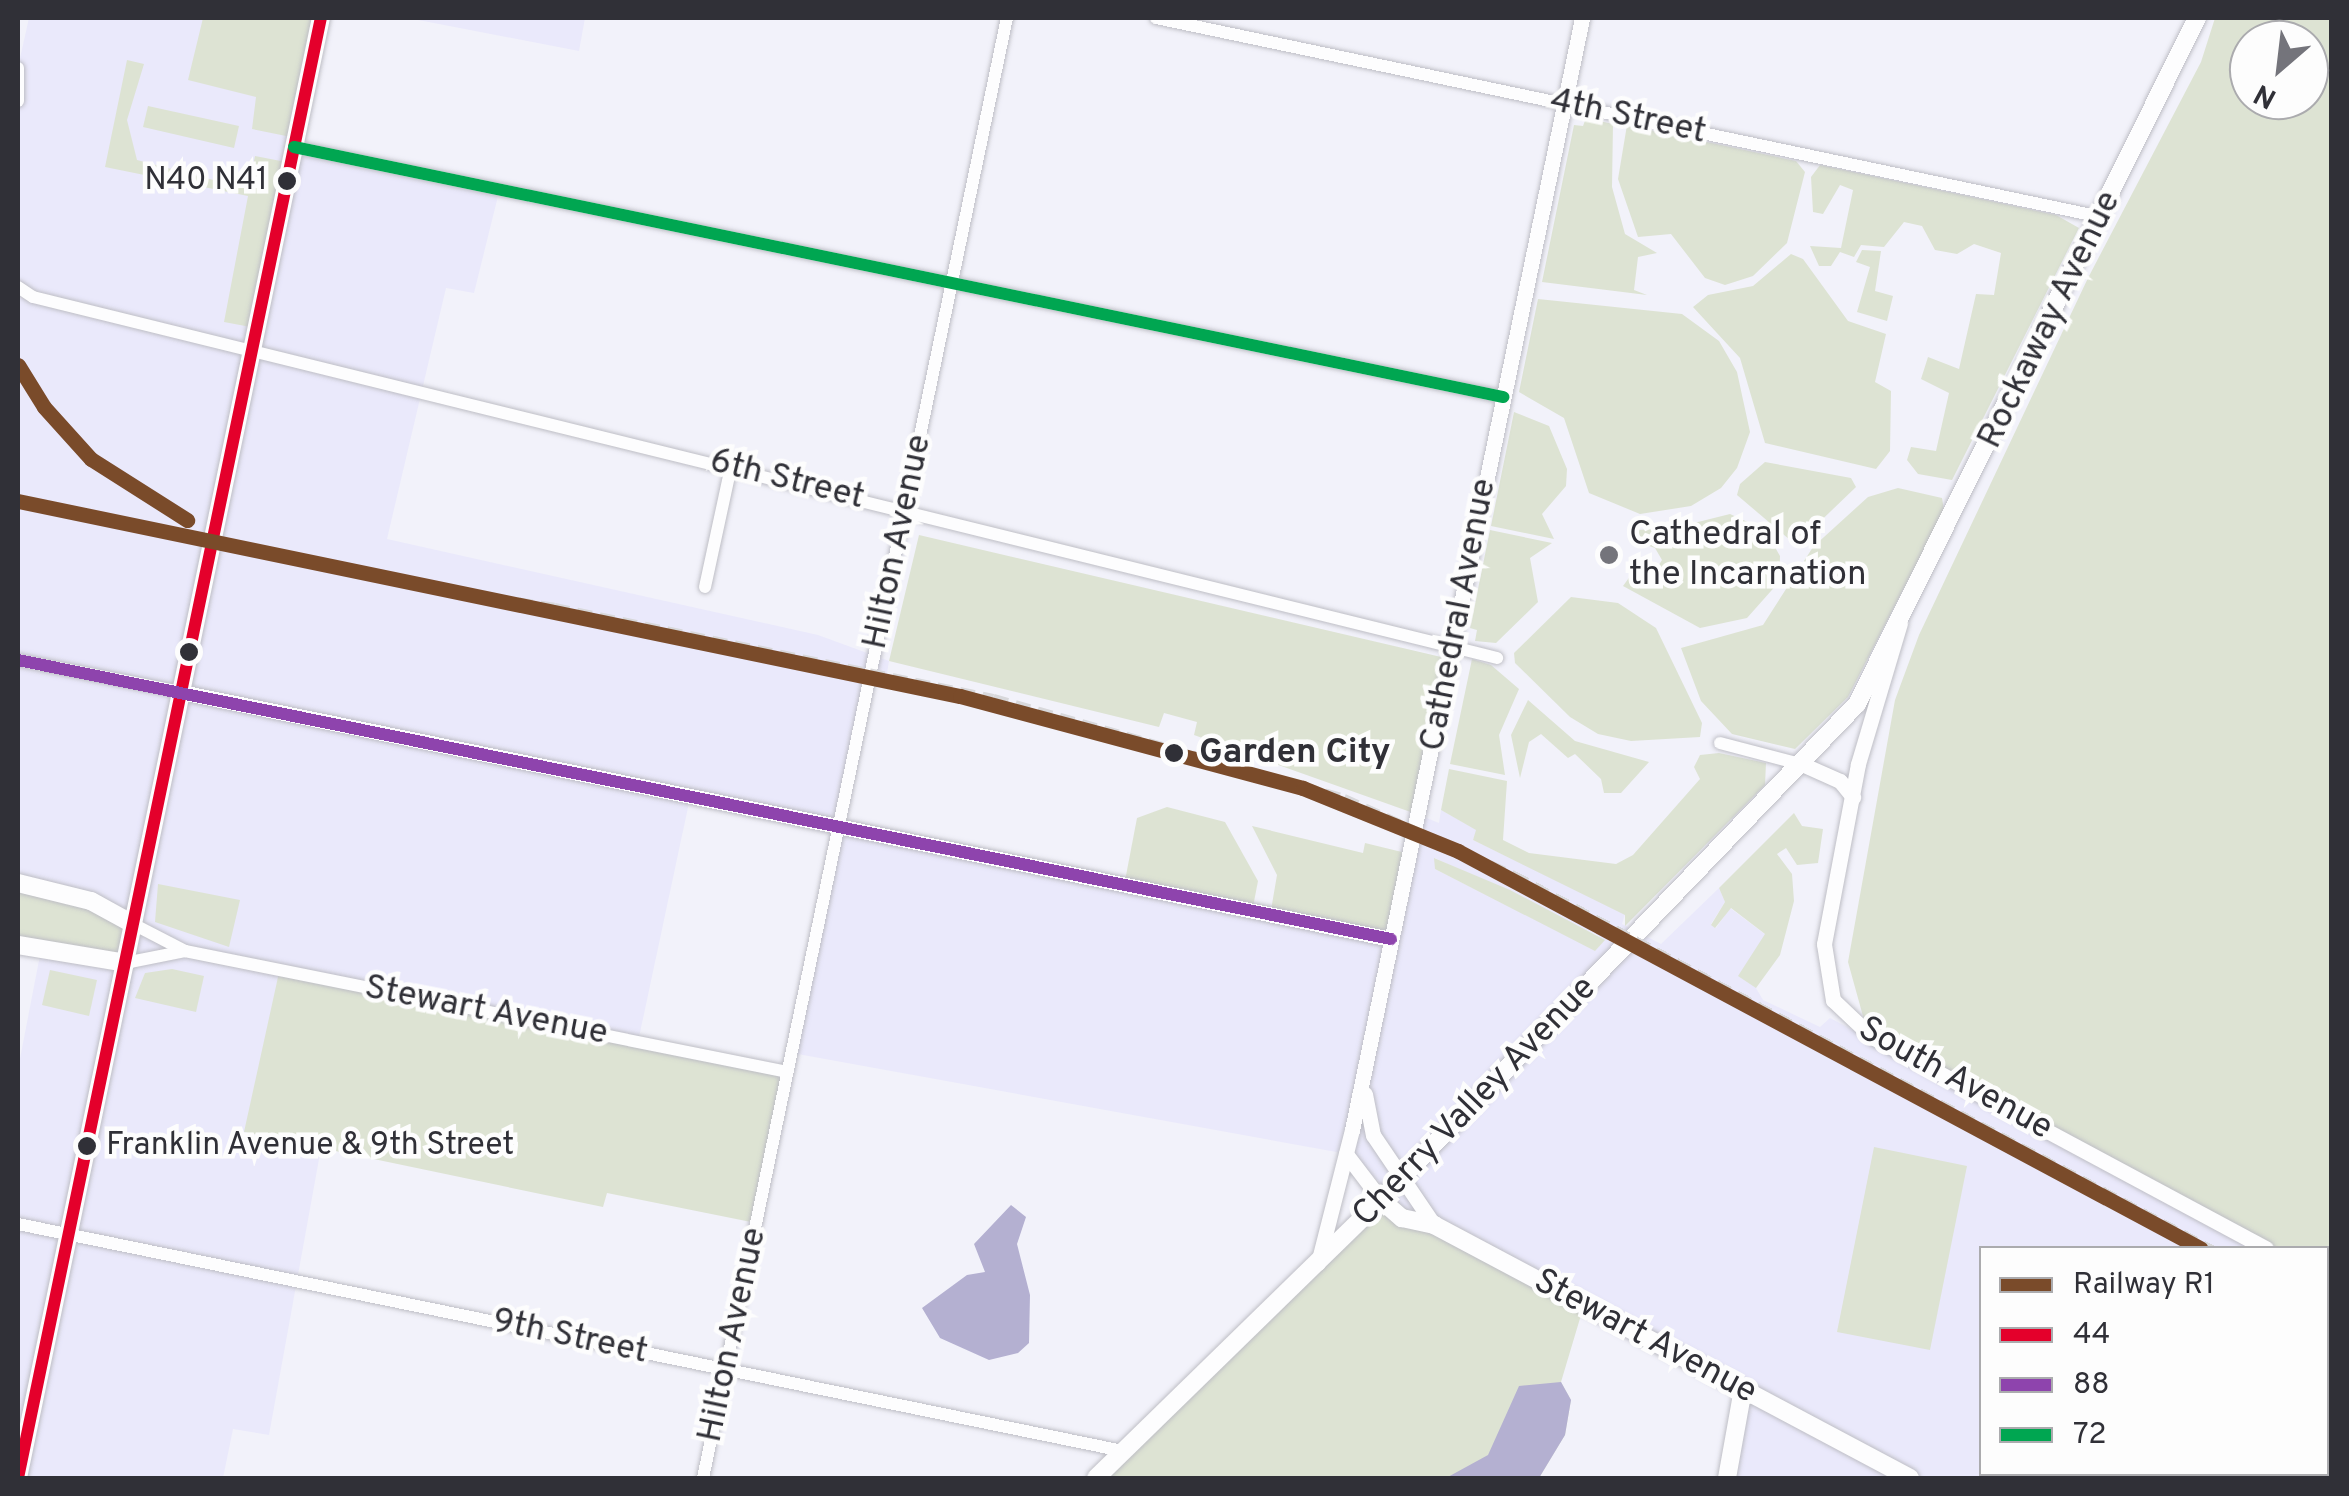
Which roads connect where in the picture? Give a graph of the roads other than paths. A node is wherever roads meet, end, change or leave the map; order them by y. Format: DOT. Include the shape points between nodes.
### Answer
graph roads {
  1 [pos="321,18"];
  2 [pos="1006,18"];
  3 [pos="1156,18"];
  4 [pos="1582,18"];
  5 [pos="2198,18"];
  6 [pos="18,68"];
  7 [pos="18,100"];
  8 [pos="1564,104"];
  9 [pos="294,147"];
  10 [pos="2101,217"];
  11 [pos="952,283"];
  12 [pos="18,287"];
  13 [pos="252,349"];
  14 [pos="1503,397"];
  15 [pos="731,467"];
  16 [pos="905,509"];
  17 [pos="705,587"];
  18 [pos="1900,623"];
  19 [pos="1452,644"];
  20 [pos="1496,658"];
  21 [pos="18,660"];
  22 [pos="1879,667"];
  23 [pos="181,692"];
  24 [pos="1720,744"];
  25 [pos="1858,764"];
  26 [pos="1804,765"];
  27 [pos="1852,797"];
  28 [pos="839,827"];
  29 [pos="18,883"];
  30 [pos="133,924"];
  31 [pos="1390,940"];
  32 [pos="18,945"];
  33 [pos="184,951"];
  34 [pos="125,962"];
  35 [pos="787,1072"];
  36 [pos="1364,1075"];
  37 [pos="1346,1154"];
  38 [pos="1401,1178"];
  39 [pos="1381,1200"];
  40 [pos="18,1224"];
  41 [pos="1434,1224"];
  42 [pos="69,1234"];
  43 [pos="2262,1246"];
  44 [pos="1318,1264"];
  45 [pos="726,1369"];
  46 [pos="1744,1389"];
  47 [pos="1124,1451"];
  48 [pos="18,1478"];
  49 [pos="703,1478"];
  50 [pos="1096,1478"];
  51 [pos="1727,1478"];
  52 [pos="1910,1478"];
  1 -- 9 [label="main road"];
  2 -- 11 [label="street, Hilton Avenue"];
  3 -- 8 [label="street, 4th Street"];
  4 -- 8 [label="street, Cathedral Avenue"];
  5 -- 10 [label="main road, Rockaway Avenue"];
  6 -- 7 [label="street"];
  8 -- 10 [label="street, 4th Street"];
  8 -- 14 [label="street, Cathedral Avenue"];
  9 -- 11 [label="street"];
  9 -- 13 [label="main road"];
  10 -- 18 [label="main road, Rockaway Avenue"];
  11 -- 14 [label="street"];
  11 -- 16 [label="street, Hilton Avenue"];
  12 -- 13 [label="street, 6th Street" via="33,297"];
  13 -- 15 [label="street, 6th Street"];
  13 -- 23 [label="main road"];
  14 -- 19 [label="street, Cathedral Avenue"];
  15 -- 16 [label="street, 6th Street"];
  15 -- 17 [label="street"];
  16 -- 19 [label="street, 6th Street"];
  16 -- 28 [label="street, Hilton Avenue"];
  18 -- 22 [label="main road, Rockaway Avenue"];
  18 -- 25 [label="street, Rockaway Avenue"];
  19 -- 20 [label="street, 6th Street"];
  19 -- 31 [label="street, Cathedral Avenue"];
  21 -- 23 [label="street"];
  22 -- 25 [label="street, Rockaway Avenue" via="1864,712"];
  22 -- 26 [label="main road, Cherry Valley Avenue"];
  23 -- 28 [label="street"];
  23 -- 30 [label="main road"];
  24 -- 26 [label="street"];
  25 -- 27 [label="street, South Avenue"];
  26 -- 27 [label="street" via="1840,781"];
  26 -- 38 [label="main road, Cherry Valley Avenue"];
  27 -- 43 [label="street, South Avenue" via="1823,961 1828,990 1846,1019"];
  28 -- 31 [label="street"];
  28 -- 35 [label="street, Hilton Avenue"];
  29 -- 30 [label="main road, Stewart Avenue" via="91,900"];
  30 -- 33 [label="street, Stewart Avenue"];
  30 -- 34 [label="main road"];
  31 -- 36 [label="street, Cathedral Avenue"];
  32 -- 34 [label="main road, Stewart Avenue"];
  33 -- 34 [label="street, Stewart Avenue"];
  33 -- 35 [label="street, Stewart Avenue"];
  34 -- 42 [label="main road"];
  35 -- 45 [label="street, Hilton Avenue"];
  36 -- 37 [label="street, Cathedral Avenue"];
  36 -- 38 [label="street" via="1373,1135"];
  37 -- 39 [label="street"];
  37 -- 44 [label="street, Cathedral Avenue"];
  38 -- 39 [label="main road, Cherry Valley Avenue"];
  38 -- 41 [label="street"];
  39 -- 41 [label="main road, Stewart Avenue" via="1410,1222"];
  39 -- 44 [label="main road, Cherry Valley Avenue"];
  40 -- 42 [label="street, 9th Street"];
  41 -- 46 [label="main road, Stewart Avenue"];
  42 -- 45 [label="street, 9th Street"];
  42 -- 48 [label="main road"];
  44 -- 47 [label="main road, Cherry Valley Avenue"];
  45 -- 47 [label="street, 9th Street"];
  45 -- 49 [label="street, Hilton Avenue"];
  46 -- 51 [label="main road"];
  46 -- 52 [label="main road, Stewart Avenue"];
  47 -- 50 [label="main road, Cherry Valley Avenue"];
}
